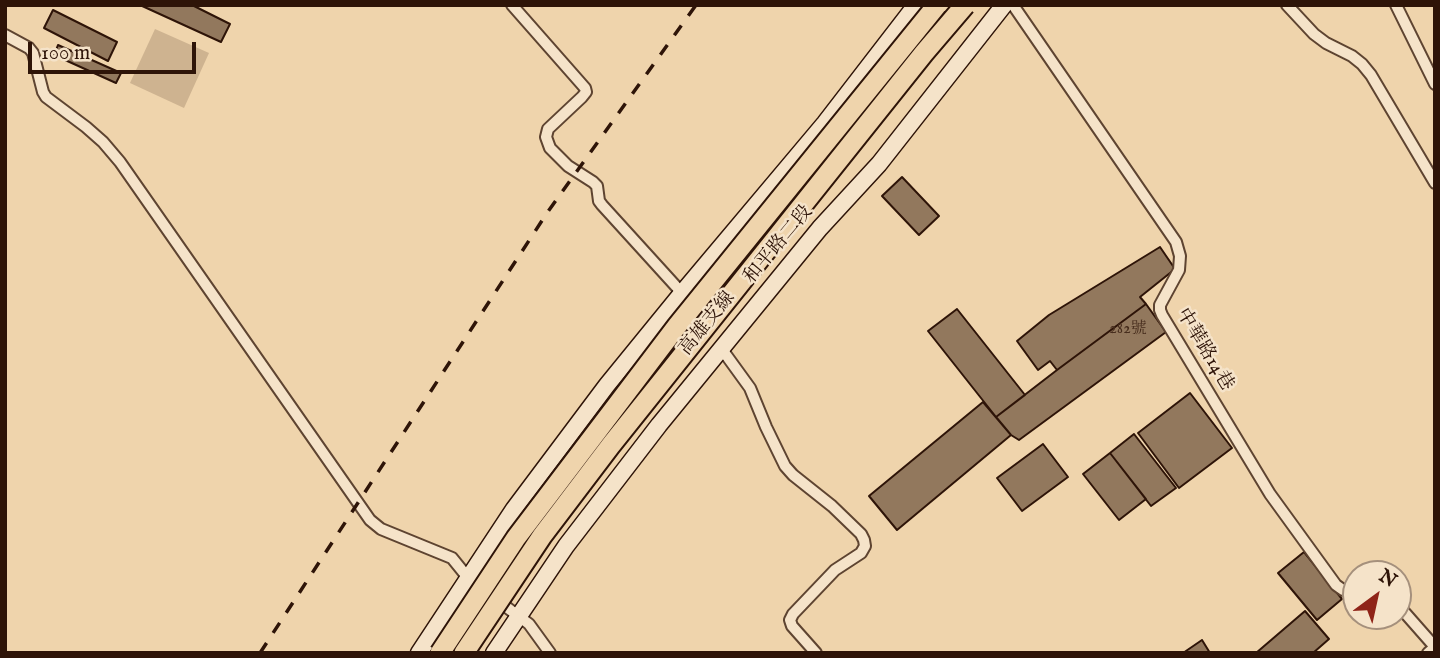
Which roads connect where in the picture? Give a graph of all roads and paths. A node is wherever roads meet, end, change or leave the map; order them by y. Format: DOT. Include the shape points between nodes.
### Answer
graph roads {
  1 [pos="512,5"];
  2 [pos="916,5"];
  3 [pos="937,5"];
  4 [pos="965,5"];
  5 [pos="1004,5"];
  6 [pos="1013,5"];
  7 [pos="1287,5"];
  8 [pos="1396,5"];
  9 [pos="5,35"];
  10 [pos="1435,84"];
  11 [pos="1435,183"];
  12 [pos="682,293"];
  13 [pos="721,348"];
  14 [pos="469,579"];
  15 [pos="1342,589"];
  16 [pos="518,615"];
  17 [pos="1412,621"];
  18 [pos="419,653"];
  19 [pos="439,653"];
  20 [pos="464,653"];
  21 [pos="494,653"];
  22 [pos="550,653"];
  23 [pos="816,653"];
  24 [pos="1428,653"];
  1 -- 12 [label="street" via="585,88 582,97 548,129 550,148 597,187 599,201"];
  2 -- 12 [label="street" via="825,123"];
  3 -- 19 [label="highway, 高雄支線, bridge" via="677,326 516,538"];
  4 -- 20 [label="highway, 高雄支線, bridge" via="611,445 542,536"];
  5 -- 13 [label="street, 和平路二段" via="879,164"];
  6 -- 15 [label="street, 中華路14巷" via="1176,242 1179,270 1160,305 1162,315 1270,494"];
  7 -- 11 [label="street" via="1325,43 1362,64"];
  8 -- 10 [label="street"];
  9 -- 14 [label="street" via="33,53 46,97 86,127 120,162 370,520 452,558"];
  12 -- 14 [label="street" via="514,509"];
  13 -- 16 [label="street, 和平路二段" via="596,505"];
  13 -- 23 [label="street" via="750,388 785,466 864,540 861,553 835,570 790,620"];
  14 -- 16 [label="street"];
  14 -- 18 [label="street"];
  16 -- 21 [label="street, 和平路二段"];
  16 -- 22 [label="street"];
  17 -- 24 [label="street" via="1435,648"];
}
